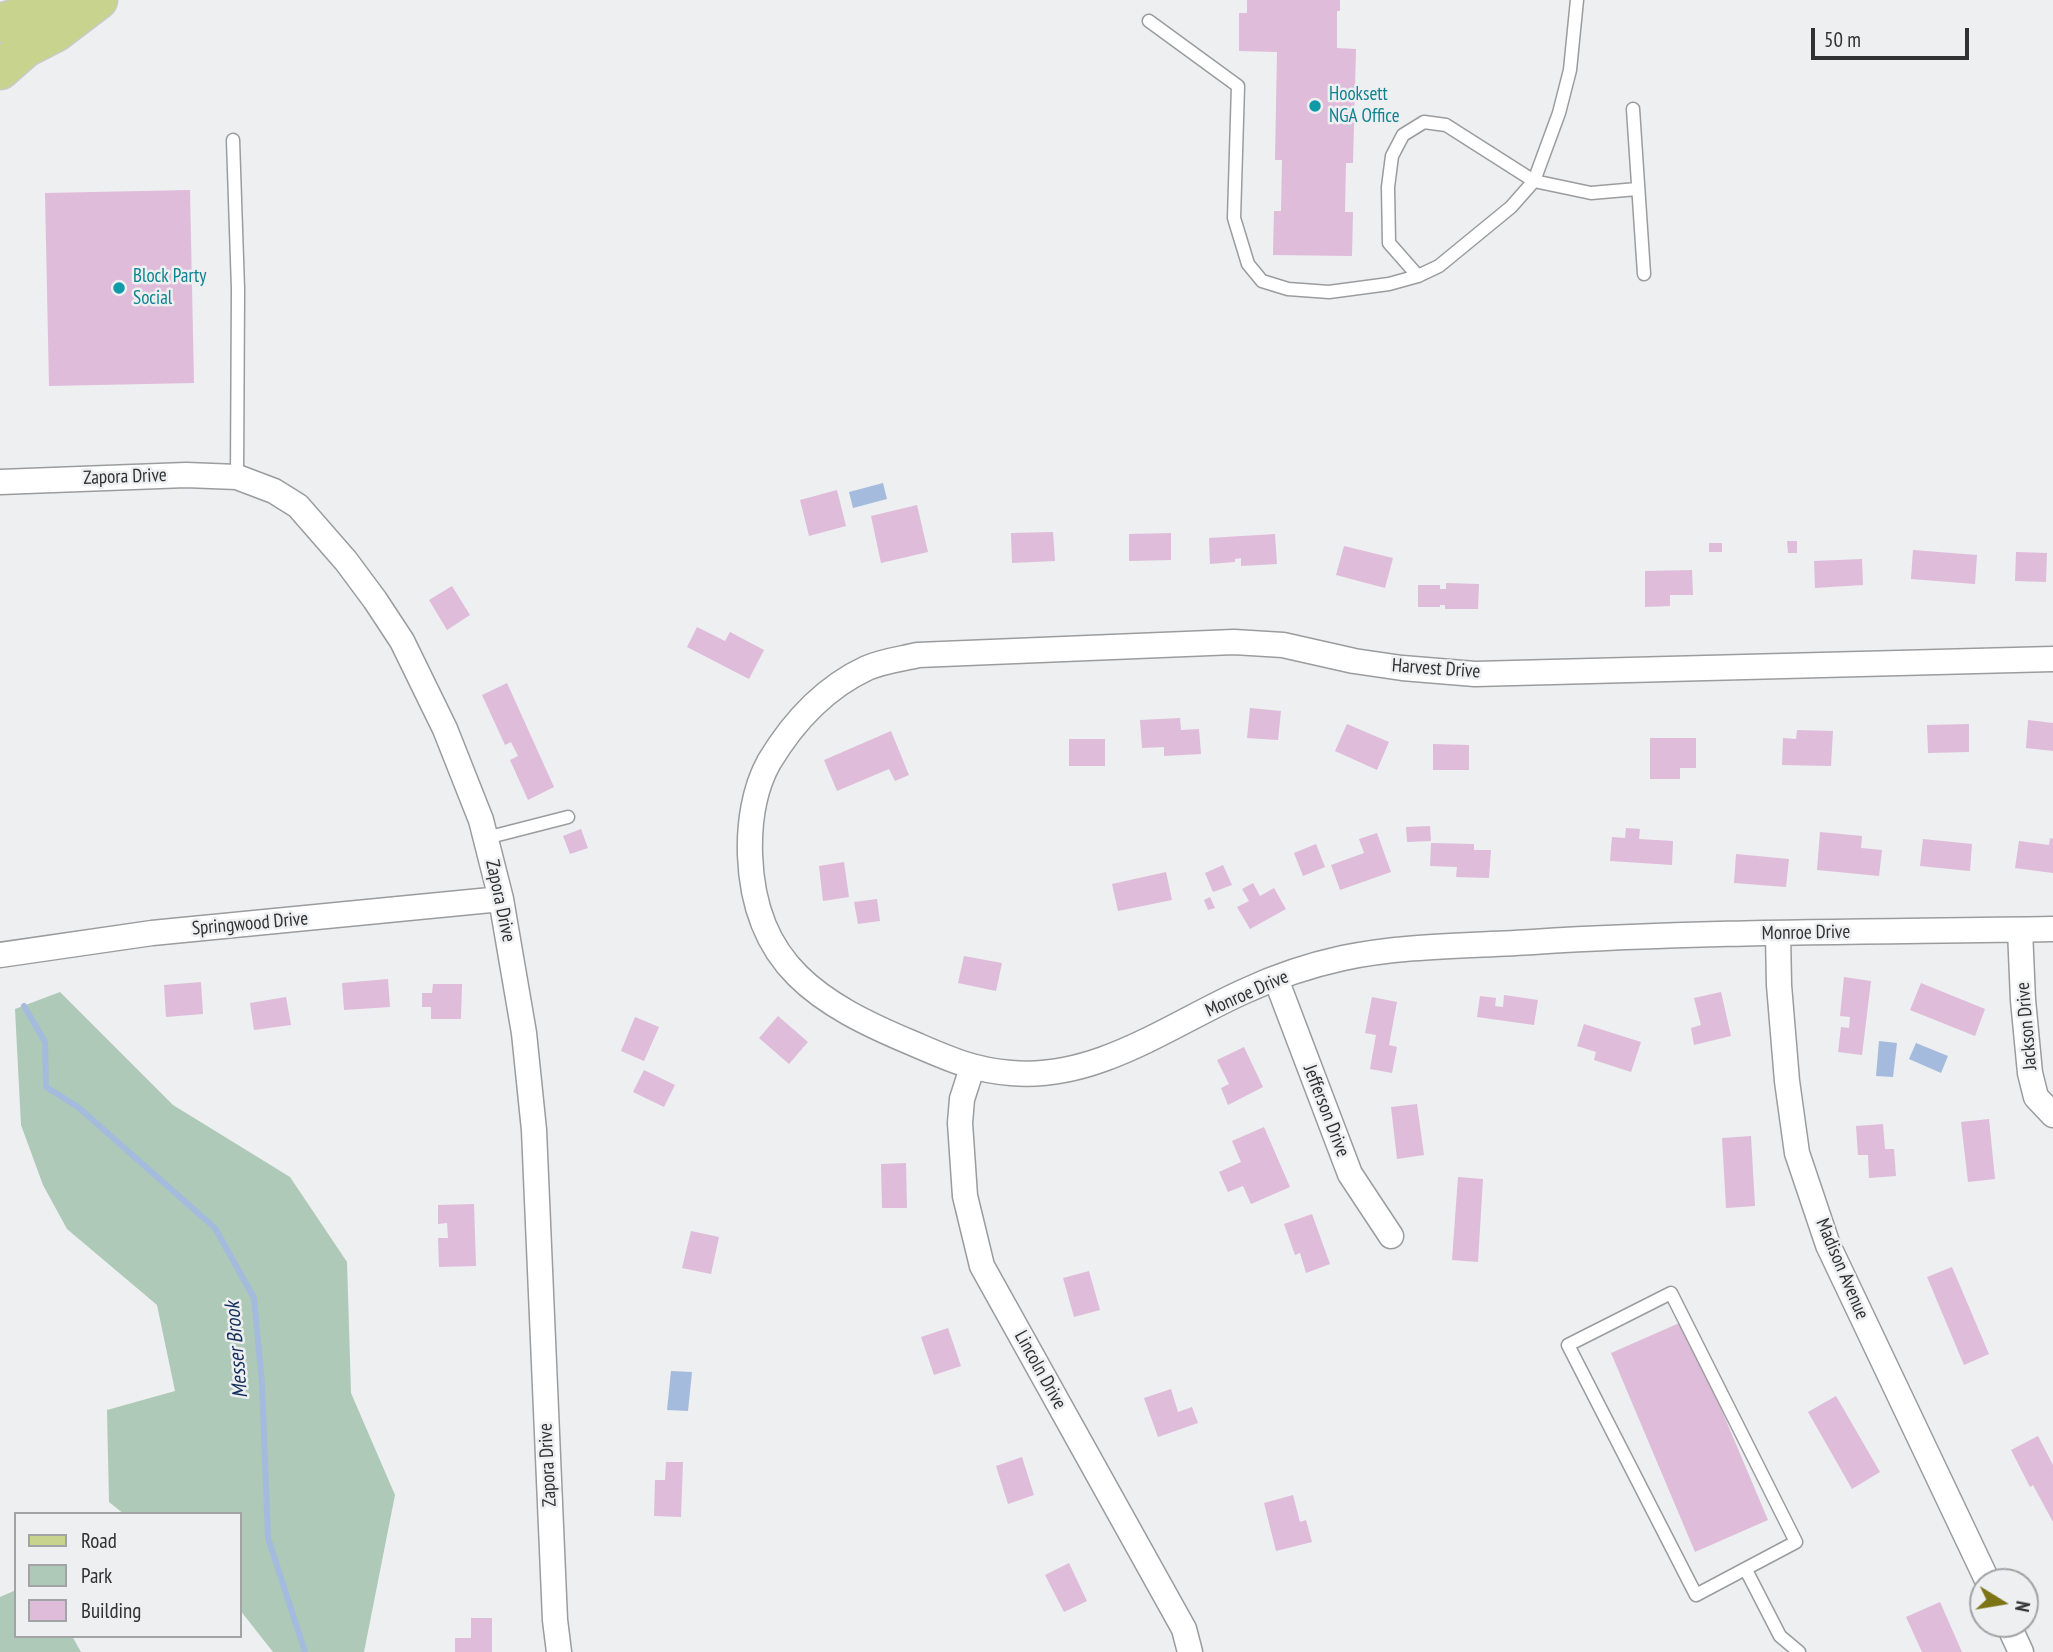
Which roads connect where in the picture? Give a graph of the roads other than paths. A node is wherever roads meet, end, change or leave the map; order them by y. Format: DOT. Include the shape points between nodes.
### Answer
graph roads {
  1 [pos="82,0"];
  2 [pos="98,0"];
  3 [pos="1577,0"];
  4 [pos="1149,21"];
  5 [pos="0,23"];
  6 [pos="0,70"];
  7 [pos="1633,109"];
  8 [pos="233,140"];
  9 [pos="1534,181"];
  10 [pos="1637,189"];
  11 [pos="1644,274"];
  12 [pos="1418,276"];
  13 [pos="237,477"];
  14 [pos="0,482"];
  15 [pos="2053,659"];
  16 [pos="828,690"];
  17 [pos="568,817"];
  18 [pos="486,838"];
  19 [pos="501,900"];
  20 [pos="2053,929"];
  21 [pos="2021,930"];
  22 [pos="1778,934"];
  23 [pos="0,955"];
  24 [pos="1276,979"];
  25 [pos="972,1068"];
  26 [pos="2053,1115"];
  27 [pos="1391,1236"];
  28 [pos="1981,1568"];
  29 [pos="1746,1570"];
  30 [pos="559,1652"];
  31 [pos="1190,1652"];
  32 [pos="1799,1652"];
  1 -- 5 [label="main road"];
  2 -- 6 [label="main road"];
  3 -- 9 [label="lane" via="1570,70"];
  4 -- 12 [label="lane" via="1238,86 1234,218 1248,264 1262,281 1288,289 1329,292"];
  7 -- 10 [label="lane"];
  8 -- 13 [label="lane"];
  9 -- 10 [label="lane" via="1591,193"];
  9 -- 12 [label="lane" via="1473,240"];
  9 -- 12 [label="lane" via="1446,125 1424,122 1403,135 1392,156 1388,187 1390,243"];
  10 -- 11 [label="lane"];
  13 -- 14 [label="street, Zapora Drive"];
  13 -- 18 [label="street, Zapora Drive" via="298,506 375,600 445,729"];
  15 -- 16 [label="street, Harvest Drive" via="1475,674 1402,668 1283,645 1234,642 918,655 870,666"];
  16 -- 25 [label="street, Monroe Drive" via="794,725 758,788 750,836 751,884 765,931 790,972 828,1002 871,1026"];
  17 -- 18 [label="lane"];
  18 -- 19 [label="street, Zapora Drive"];
  19 -- 23 [label="street, Springwood Drive" via="152,933"];
  19 -- 30 [label="street, Zapora Drive" via="524,1033 534,1130"];
  20 -- 21 [label="street, Monroe Drive"];
  21 -- 22 [label="street, Monroe Drive"];
  21 -- 26 [label="street, Jackson Drive" via="2031,1073 2036,1097"];
  22 -- 24 [label="street, Monroe Drive" via="1610,937 1390,951 1342,959"];
  22 -- 28 [label="street, Madison Avenue" via="1787,1081 1797,1153 1828,1245"];
  24 -- 25 [label="street, Monroe Drive" via="1086,1065 1039,1074"];
  24 -- 27 [label="street, Jefferson Drive" via="1350,1174"];
  25 -- 31 [label="street, Lincoln Drive" via="962,1099 961,1135 965,1196 982,1266 1184,1629"];
  29 -- 29 [label="lane" via="1796,1542 1671,1293 1568,1345 1696,1595"];
  29 -- 32 [label="lane" via="1780,1636"];
}
